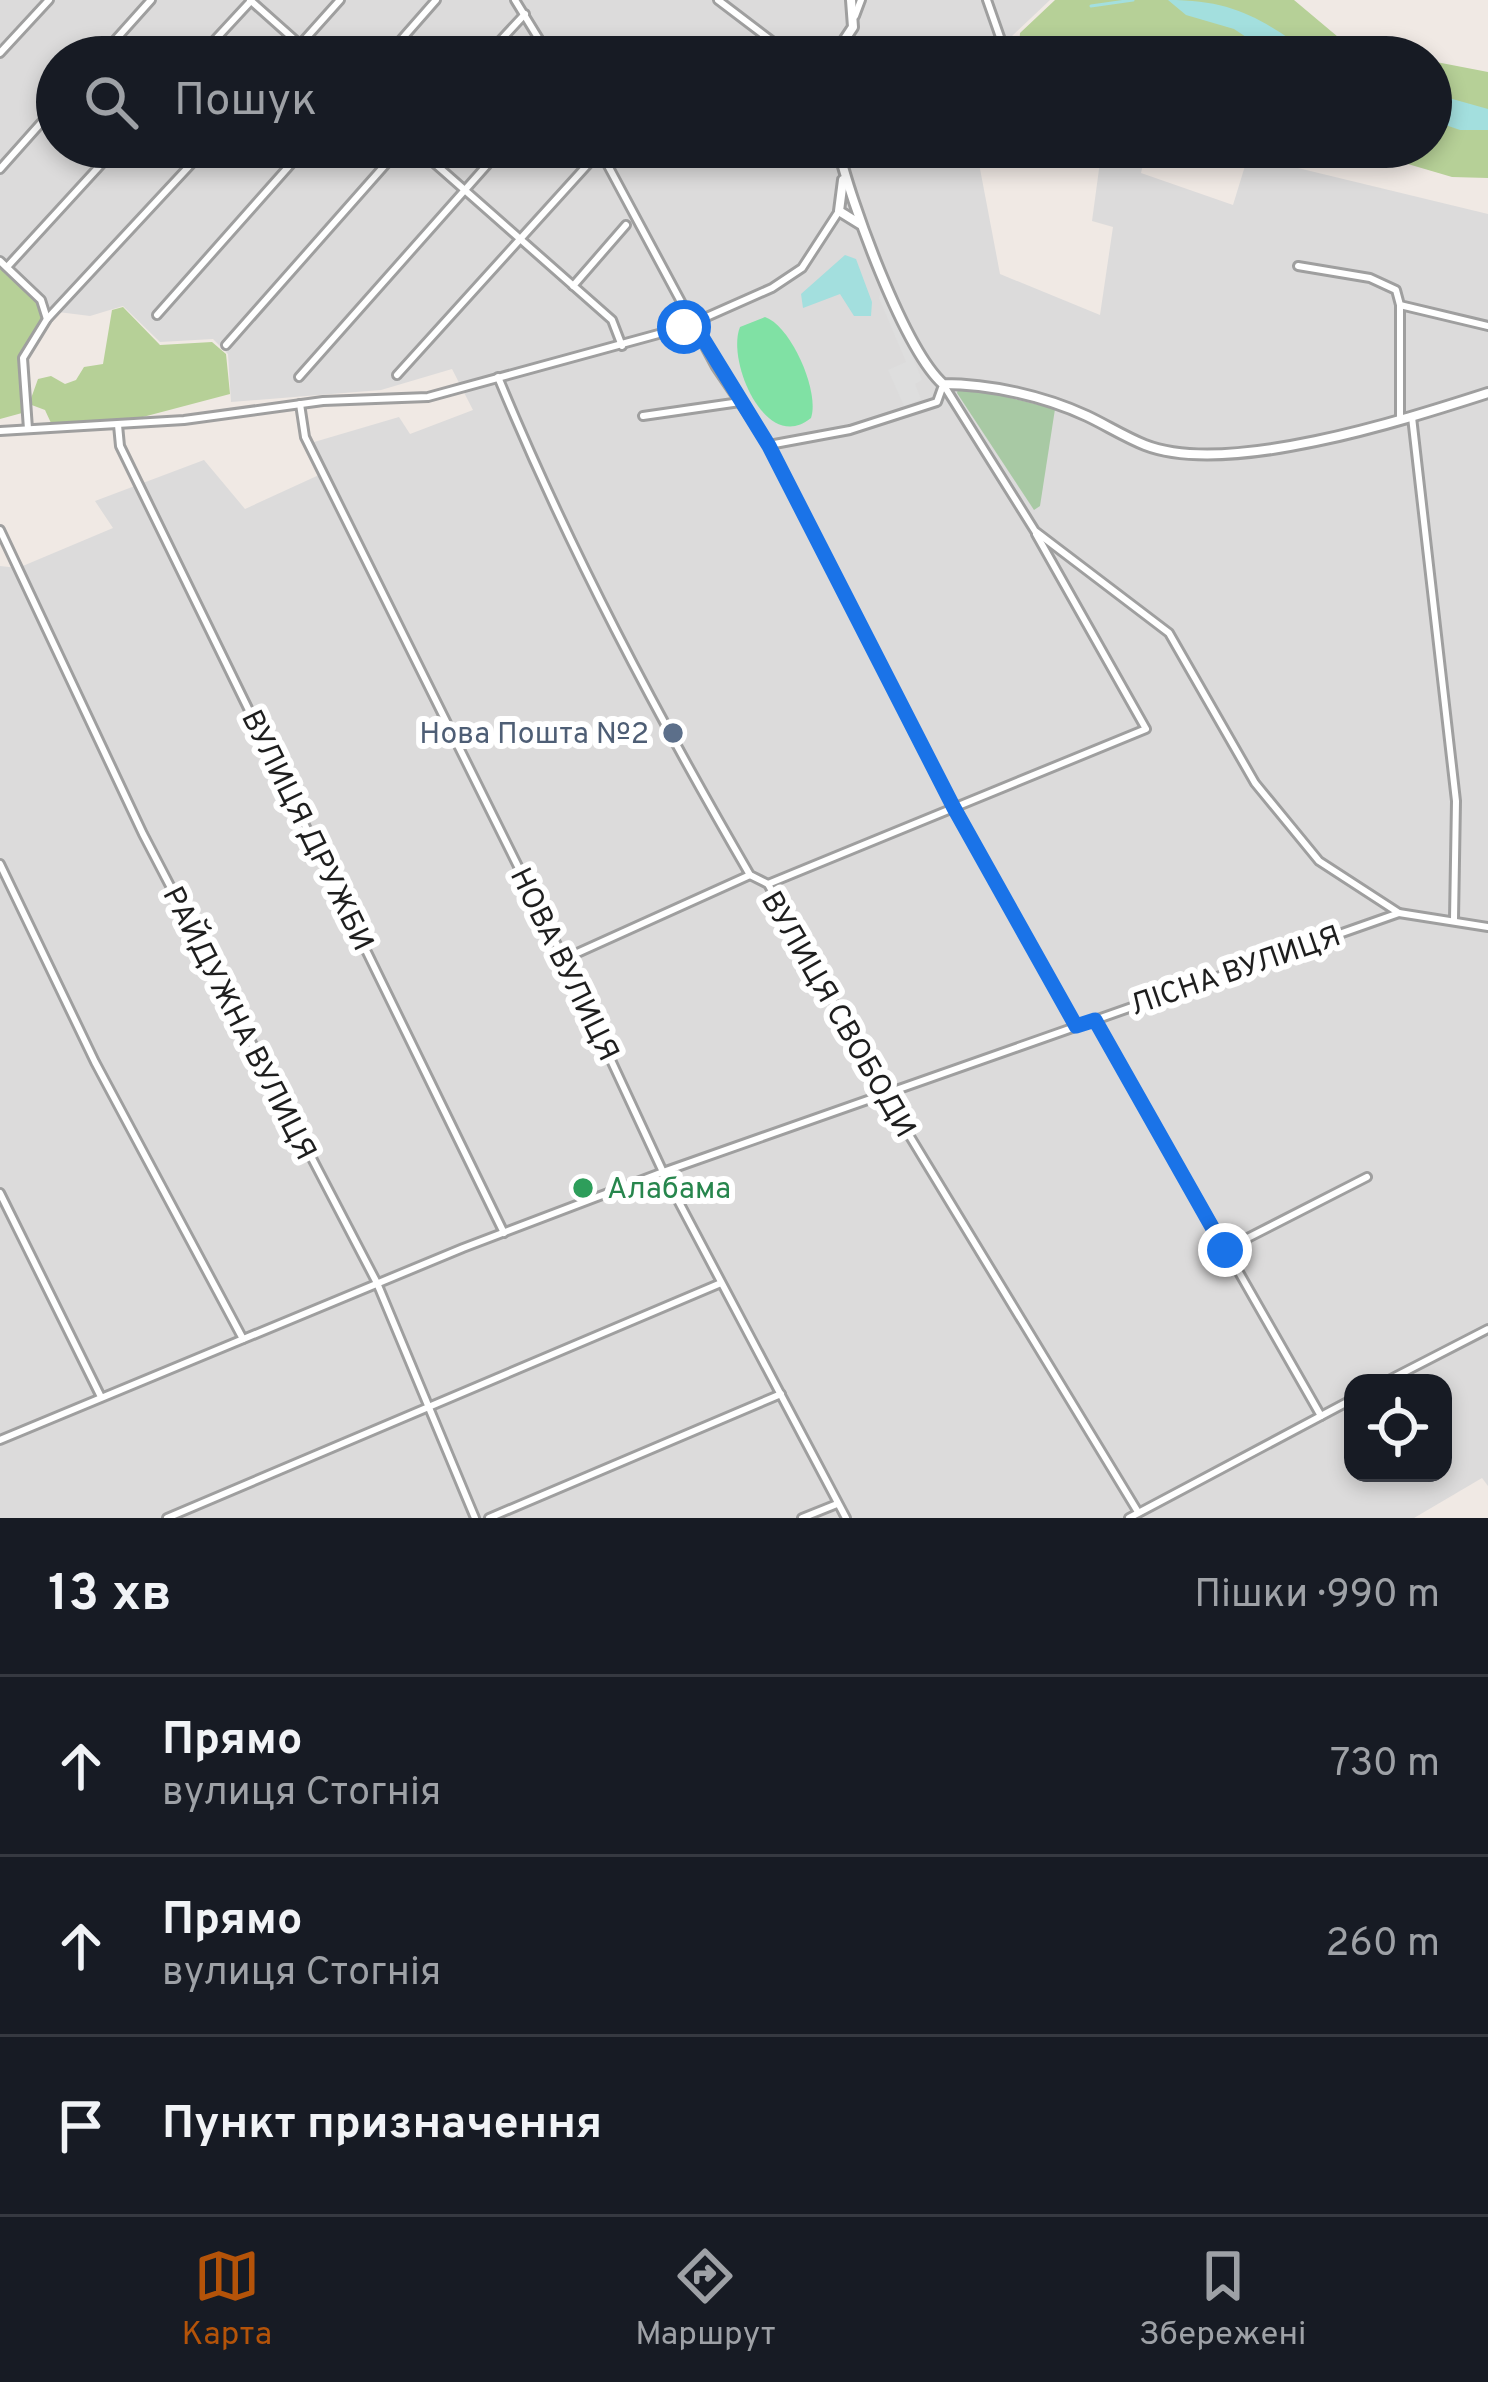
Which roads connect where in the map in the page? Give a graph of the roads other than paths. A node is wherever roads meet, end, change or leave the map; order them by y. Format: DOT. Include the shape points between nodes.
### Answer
graph roads {
  1 [pos="49,0"];
  2 [pos="151,0"];
  3 [pos="251,0"];
  4 [pos="340,0"];
  5 [pos="436,0"];
  6 [pos="515,0"];
  7 [pos="718,0"];
  8 [pos="851,0"];
  9 [pos="862,0"];
  10 [pos="987,0"];
  11 [pos="525,14"];
  12 [pos="855,16"];
  13 [pos="119,36"];
  14 [pos="219,36"];
  15 [pos="291,36"];
  16 [pos="307,36"];
  17 [pos="404,36"];
  18 [pos="505,36"];
  19 [pos="538,36"];
  20 [pos="765,36"];
  21 [pos="844,36"];
  22 [pos="1000,36"];
  23 [pos="0,53"];
  24 [pos="36,129"];
  25 [pos="97,168"];
  26 [pos="187,168"];
  27 [pos="287,168"];
  28 [pos="382,168"];
  29 [pos="440,168"];
  30 [pos="483,168"];
  31 [pos="582,168"];
  32 [pos="609,168"];
  33 [pos="842,168"];
  34 [pos="0,169"];
  35 [pos="843,173"];
  36 [pos="464,189"];
  37 [pos="840,207"];
  38 [pos="857,207"];
  39 [pos="850,218"];
  40 [pos="626,225"];
  41 [pos="831,226"];
  42 [pos="865,227"];
  43 [pos="518,237"];
  44 [pos="4,264"];
  45 [pos="1298,266"];
  46 [pos="573,286"];
  47 [pos="1400,305"];
  48 [pos="157,315"];
  49 [pos="46,319"];
  50 [pos="694,324"];
  51 [pos="1488,326"];
  52 [pos="226,345"];
  53 [pos="622,346"];
  54 [pos="397,375"];
  55 [pos="299,377"];
  56 [pos="498,377"];
  57 [pos="943,384"];
  58 [pos="1488,393"];
  59 [pos="740,402"];
  60 [pos="300,404"];
  61 [pos="643,416"];
  62 [pos="1412,416"];
  63 [pos="1400,419"];
  64 [pos="118,425"];
  65 [pos="28,429"];
  66 [pos="0,431"];
  67 [pos="769,446"];
  68 [pos="0,530"];
  69 [pos="1035,531"];
  70 [pos="954,808"];
  71 [pos="0,864"];
  72 [pos="750,875"];
  73 [pos="768,884"];
  74 [pos="1399,913"];
  75 [pos="1454,919"];
  76 [pos="1488,927"];
  77 [pos="564,959"];
  78 [pos="1095,1020"];
  79 [pos="1076,1026"];
  80 [pos="883,1092"];
  81 [pos="663,1172"];
  82 [pos="1367,1177"];
  83 [pos="0,1193"];
  84 [pos="504,1233"];
  85 [pos="1225,1250"];
  86 [pos="377,1283"];
  87 [pos="721,1283"];
  88 [pos="1488,1329"];
  89 [pos="243,1339"];
  90 [pos="1400,1374"];
  91 [pos="781,1394"];
  92 [pos="101,1397"];
  93 [pos="1344,1404"];
  94 [pos="429,1405"];
  95 [pos="1321,1416"];
  96 [pos="0,1440"];
  97 [pos="837,1504"];
  98 [pos="1138,1512"];
  99 [pos="167,1518"];
  100 [pos="475,1518"];
  101 [pos="489,1518"];
  102 [pos="802,1518"];
  103 [pos="847,1518"];
  104 [pos="1129,1518"];
  1 -- 23 [label="street"];
  2 -- 13 [label="street"];
  3 -- 14 [label="street"];
  3 -- 15 [label="street"];
  4 -- 16 [label="street"];
  5 -- 17 [label="street"];
  6 -- 11 [label="street"];
  7 -- 20 [label="street"];
  8 -- 12 [label="street"];
  9 -- 12 [label="street"];
  10 -- 22 [label="street"];
  11 -- 18 [label="street"];
  11 -- 19 [label="street"];
  12 -- 21 [label="street"];
  24 -- 34 [label="street"];
  25 -- 44 [label="street"];
  26 -- 49 [label="street"];
  27 -- 48 [label="street"];
  28 -- 52 [label="street"];
  29 -- 36 [label="street"];
  30 -- 36 [label="street"];
  31 -- 43 [label="street"];
  32 -- 50 [label="street"];
  33 -- 35 [label="street"];
  35 -- 37 [label="street"];
  35 -- 38 [label="street"];
  36 -- 43 [label="street"];
  36 -- 55 [label="street"];
  37 -- 38 [label="street"];
  37 -- 39 [label="street"];
  37 -- 41 [label="street"];
  38 -- 39 [label="street"];
  38 -- 42 [label="street"];
  39 -- 41 [label="street"];
  39 -- 42 [label="street"];
  40 -- 46 [label="street"];
  41 -- 50 [label="street" via="802,268"];
  42 -- 57 [label="street" via="926,369"];
  43 -- 46 [label="street"];
  43 -- 54 [label="street"];
  44 -- 49 [label="street" via="41,301"];
  45 -- 47 [label="street" via="1370,278 1396,290"];
  46 -- 53 [label="street" via="612,320"];
  47 -- 51 [label="street"];
  47 -- 63 [label="street"];
  49 -- 65 [label="street" via="23,358"];
  50 -- 53 [label="street"];
  50 -- 59 [label="street"];
  53 -- 56 [label="street"];
  56 -- 60 [label="street" via="428,397"];
  56 -- 72 [label="street, ВУЛИЦЯ СВОБОДИ" via="554,513 644,692"];
  57 -- 63 [label="street" via="1059,405 1178,454 1226,456"];
  57 -- 67 [label="street" via="937,402"];
  57 -- 69 [label="street"];
  58 -- 62 [label="street"];
  59 -- 61 [label="street"];
  59 -- 67 [label="street"];
  60 -- 64 [label="street"];
  60 -- 77 [label="street, НОВА ВУЛИЦЯ" via="305,437"];
  62 -- 63 [label="street"];
  62 -- 75 [label="street" via="1456,801"];
  64 -- 65 [label="street"];
  64 -- 84 [label="street, ВУЛИЦЯ ДРУЖБИ" via="120,446"];
  65 -- 66 [label="street"];
  67 -- 70 [label="street"];
  68 -- 86 [label="street, РАЙДУЖНА ВУЛИЦЯ" via="143,834"];
  69 -- 70 [label="street" via="1146,729"];
  69 -- 74 [label="street" via="1169,633 1280,814 1319,861"];
  70 -- 73 [label="street"];
  70 -- 79 [label="street"];
  71 -- 89 [label="street"];
  72 -- 73 [label="street, ВУЛИЦЯ СВОБОДИ"];
  72 -- 77 [label="street"];
  73 -- 80 [label="street, ВУЛИЦЯ СВОБОДИ"];
  74 -- 75 [label="street"];
  74 -- 78 [label="street, ЛІСНА ВУЛИЦЯ"];
  75 -- 76 [label="street"];
  77 -- 81 [label="street, НОВА ВУЛИЦЯ"];
  78 -- 79 [label="street, ЛІСНА ВУЛИЦЯ"];
  78 -- 85 [label="street"];
  79 -- 80 [label="street, ЛІСНА ВУЛИЦЯ"];
  80 -- 81 [label="street, ЛІСНА ВУЛИЦЯ"];
  80 -- 98 [label="street, ВУЛИЦЯ СВОБОДИ"];
  81 -- 84 [label="street, ЛІСНА ВУЛИЦЯ"];
  81 -- 87 [label="street, НОВА ВУЛИЦЯ"];
  82 -- 85 [label="street"];
  83 -- 92 [label="street"];
  84 -- 86 [label="street, ЛІСНА ВУЛИЦЯ"];
  85 -- 95 [label="street"];
  86 -- 89 [label="street, ЛІСНА ВУЛИЦЯ"];
  86 -- 94 [label="street, РАЙДУЖНА ВУЛИЦЯ"];
  87 -- 91 [label="street, НОВА ВУЛИЦЯ"];
  87 -- 94 [label="street"];
  88 -- 90 [label="street"];
  89 -- 92 [label="street, ЛІСНА ВУЛИЦЯ"];
  91 -- 97 [label="street, НОВА ВУЛИЦЯ"];
  91 -- 101 [label="street"];
  92 -- 96 [label="street, ЛІСНА ВУЛИЦЯ"];
  93 -- 95 [label="street"];
  94 -- 99 [label="street"];
  94 -- 100 [label="street, РАЙДУЖНА ВУЛИЦЯ"];
  95 -- 98 [label="street"];
  97 -- 102 [label="street"];
  97 -- 103 [label="street, НОВА ВУЛИЦЯ"];
  98 -- 104 [label="street"];
}
